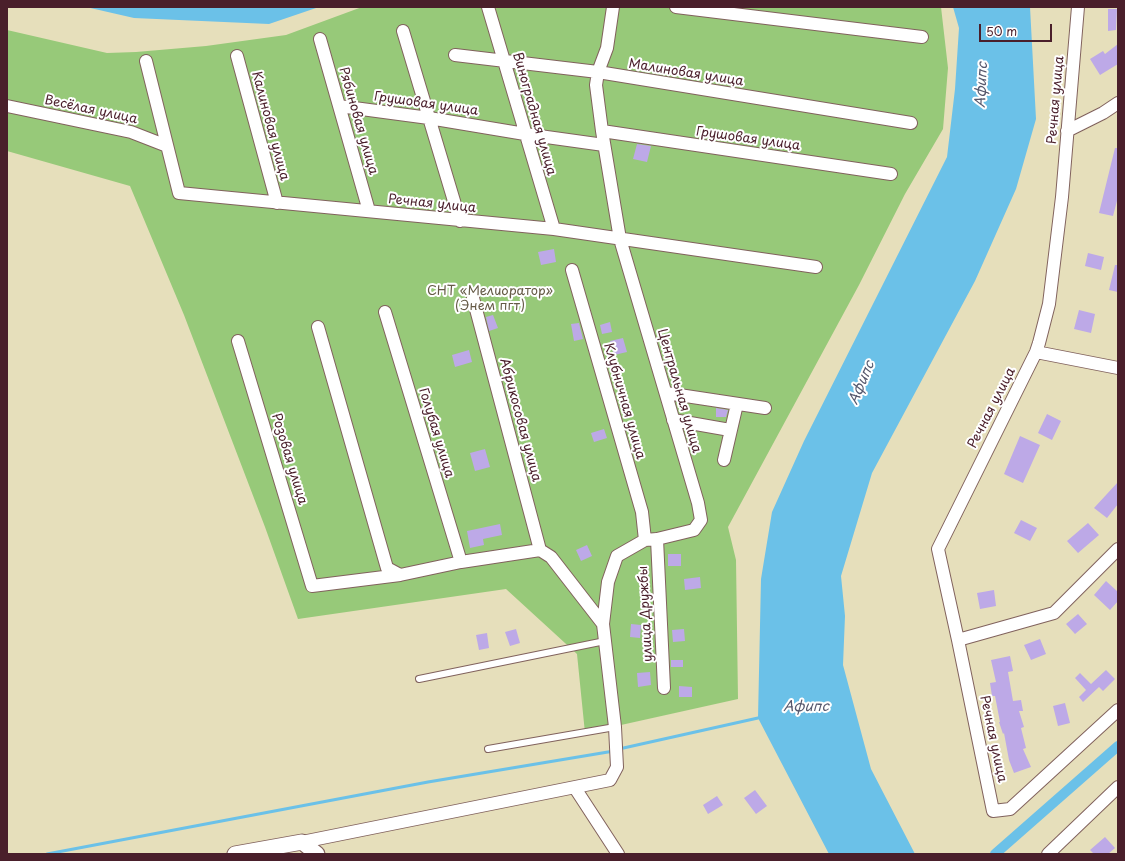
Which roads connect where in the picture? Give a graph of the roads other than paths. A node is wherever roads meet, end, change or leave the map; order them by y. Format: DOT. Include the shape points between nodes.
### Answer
graph roads {
  1 [pos="488,7"];
  2 [pos="613,7"];
  3 [pos="676,7"];
  4 [pos="1078,7"];
  5 [pos="403,31"];
  6 [pos="922,37"];
  7 [pos="320,39"];
  8 [pos="455,55"];
  9 [pos="237,56"];
  10 [pos="146,61"];
  11 [pos="504,62"];
  12 [pos="598,72"];
  13 [pos="1118,103"];
  14 [pos="7,106"];
  15 [pos="339,106"];
  16 [pos="429,118"];
  17 [pos="911,123"];
  18 [pos="1067,131"];
  19 [pos="602,132"];
  20 [pos="525,134"];
  21 [pos="604,144"];
  22 [pos="167,146"];
  23 [pos="891,174"];
  24 [pos="277,203"];
  25 [pos="369,211"];
  26 [pos="460,221"];
  27 [pos="554,229"];
  28 [pos="620,239"];
  29 [pos="816,268"];
  30 [pos="572,270"];
  31 [pos="473,298"];
  32 [pos="385,312"];
  33 [pos="318,327"];
  34 [pos="238,340"];
  35 [pos="1036,352"];
  36 [pos="1118,368"];
  37 [pos="666,393"];
  38 [pos="737,404"];
  39 [pos="765,408"];
  40 [pos="674,420"];
  41 [pos="730,430"];
  42 [pos="724,460"];
  43 [pos="651,539"];
  44 [pos="1118,549"];
  45 [pos="540,550"];
  46 [pos="461,562"];
  47 [pos="400,575"];
  48 [pos="604,624"];
  49 [pos="958,640"];
  50 [pos="605,641"];
  51 [pos="419,679"];
  52 [pos="664,688"];
  53 [pos="1118,710"];
  54 [pos="614,727"];
  55 [pos="488,749"];
  56 [pos="1118,787"];
  57 [pos="575,788"];
  58 [pos="302,842"];
  59 [pos="235,854"];
  60 [pos="317,854"];
  61 [pos="618,854"];
  62 [pos="1048,854"];
  1 -- 11 [label="street, Виноградная улица"];
  2 -- 12 [label="street, Центральная улица" via="607,48"];
  3 -- 6 [label="street"];
  4 -- 18 [label="street, Речная улица"];
  5 -- 16 [label="street"];
  7 -- 15 [label="street, Рябиновая улица"];
  8 -- 11 [label="street, Малиновая улица"];
  9 -- 24 [label="street, Калиновая улица"];
  10 -- 22 [label="street, Речная улица"];
  11 -- 12 [label="street, Малиновая улица"];
  11 -- 20 [label="street, Виноградная улица"];
  12 -- 17 [label="street, Малиновая улица"];
  12 -- 19 [label="street, Центральная улица" via="596,85"];
  13 -- 18 [label="street"];
  14 -- 22 [label="street, Весёлая улица" via="131,132"];
  15 -- 16 [label="street, Грушовая улица"];
  15 -- 25 [label="street, Рябиновая улица"];
  16 -- 20 [label="street, Грушовая улица"];
  16 -- 26 [label="street"];
  18 -- 35 [label="street, Речная улица" via="1049,304"];
  19 -- 21 [label="street, Центральная улица"];
  19 -- 23 [label="street, Грушовая улица"];
  20 -- 21 [label="street, Грушовая улица"];
  20 -- 27 [label="street, Виноградная улица"];
  21 -- 28 [label="street, Центральная улица"];
  22 -- 24 [label="street, Речная улица" via="179,193"];
  24 -- 25 [label="street, Речная улица"];
  25 -- 26 [label="street, Речная улица"];
  26 -- 27 [label="street, Речная улица"];
  27 -- 28 [label="street, Речная улица"];
  28 -- 29 [label="street, Речная улица"];
  28 -- 37 [label="street, Центральная улица"];
  30 -- 43 [label="street, Клубничная улица"];
  31 -- 45 [label="street, Абрикосовая улица"];
  32 -- 46 [label="street, Голубая улица"];
  33 -- 47 [label="street" via="387,568"];
  34 -- 47 [label="street, Розовая улица" via="312,586"];
  35 -- 36 [label="street"];
  35 -- 49 [label="street, Речная улица" via="938,549"];
  37 -- 38 [label="street"];
  37 -- 40 [label="street, Центральная улица"];
  38 -- 39 [label="street"];
  38 -- 41 [label="street"];
  40 -- 41 [label="street"];
  40 -- 43 [label="street, Центральная улица" via="701,520 694,530"];
  41 -- 42 [label="street"];
  43 -- 48 [label="street, Центральная улица" via="616,556 608,582"];
  43 -- 52 [label="street, улица Дружбы"];
  44 -- 49 [label="street" via="1054,613"];
  45 -- 46 [label="street"];
  45 -- 48 [label="street" via="551,557"];
  46 -- 47 [label="street"];
  48 -- 50 [label="street, Центральная улица"];
  49 -- 53 [label="street, Речная улица" via="993,811 1010,809"];
  50 -- 51 [label="lane"];
  50 -- 54 [label="street, Центральная улица"];
  54 -- 55 [label="lane"];
  54 -- 57 [label="street, Центральная улица" via="616,767 610,780"];
  56 -- 62 [label="street"];
  57 -- 58 [label="street"];
  57 -- 61 [label="street"];
  58 -- 59 [label="street"];
  58 -- 60 [label="street"];
}
